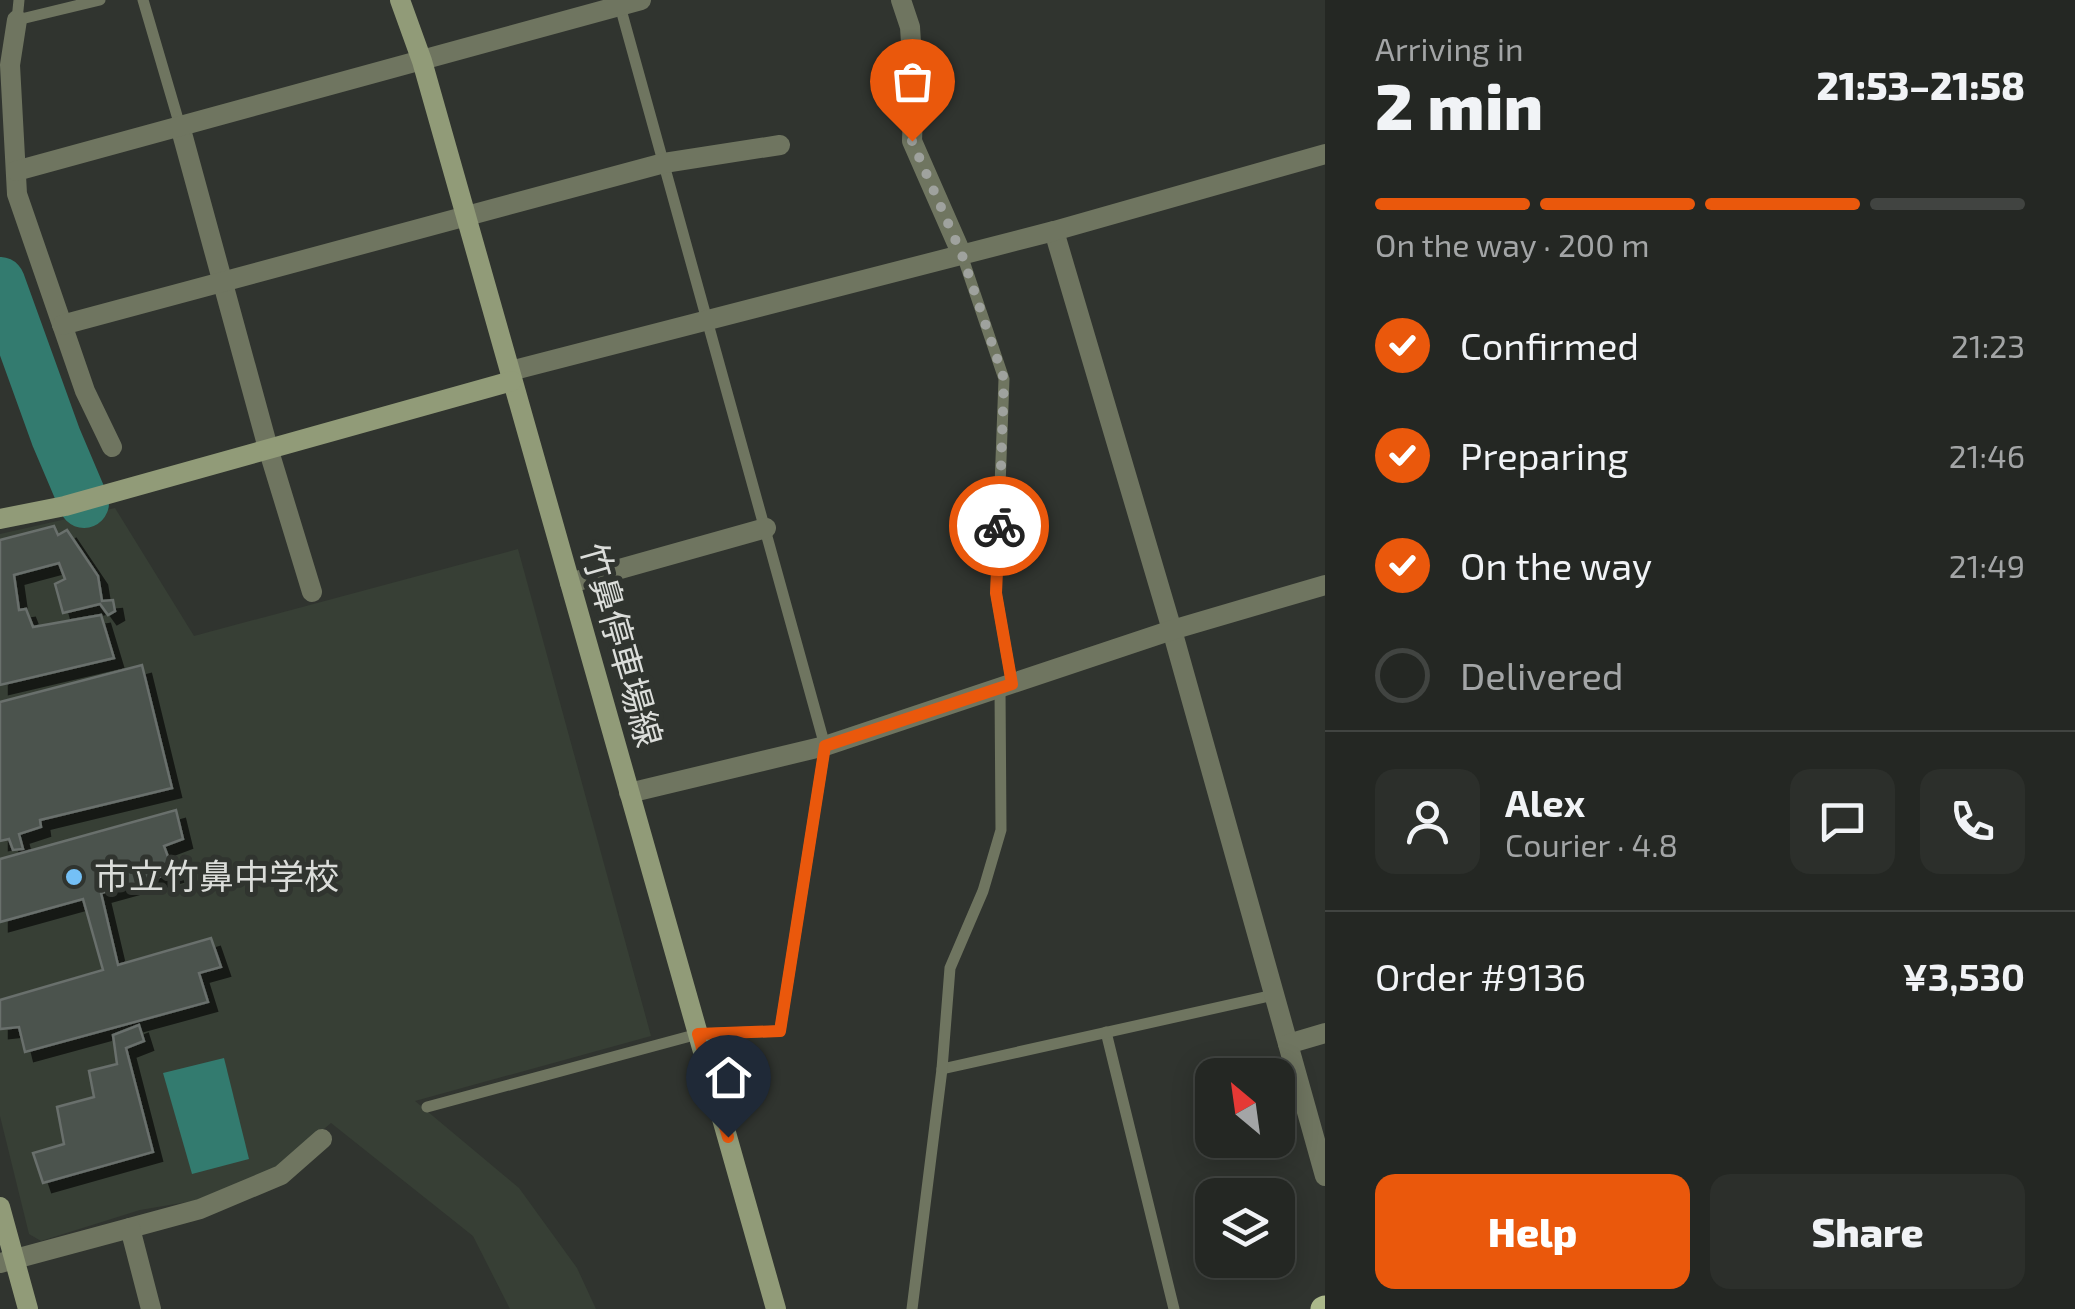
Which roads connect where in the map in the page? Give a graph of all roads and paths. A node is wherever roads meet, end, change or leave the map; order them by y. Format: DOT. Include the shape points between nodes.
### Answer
graph roads {
  1 [pos="100,0"];
  2 [pos="143,0"];
  3 [pos="400,0"];
  4 [pos="642,0"];
  5 [pos="902,0"];
  6 [pos="620,6"];
  7 [pos="18,10"];
  8 [pos="422,61"];
  9 [pos="180,126"];
  10 [pos="780,146"];
  11 [pos="1325,154"];
  12 [pos="664,163"];
  13 [pos="16,171"];
  14 [pos="466,218"];
  15 [pos="1054,231"];
  16 [pos="962,255"];
  17 [pos="224,283"];
  18 [pos="708,320"];
  19 [pos="62,324"];
  20 [pos="511,376"];
  21 [pos="112,447"];
  22 [pos="268,448"];
  23 [pos="0,519"];
  24 [pos="766,528"];
  25 [pos="570,583"];
  26 [pos="1325,585"];
  27 [pos="312,592"];
  28 [pos="1172,630"];
  29 [pos="1006,686"];
  30 [pos="825,746"];
  31 [pos="630,793"];
  32 [pos="1274,995"];
  33 [pos="1106,1032"];
  34 [pos="1325,1033"];
  35 [pos="698,1034"];
  36 [pos="1288,1044"];
  37 [pos="942,1068"];
  38 [pos="427,1107"];
  39 [pos="322,1139"];
  40 [pos="1325,1176"];
  41 [pos="0,1208"];
  42 [pos="130,1228"];
  43 [pos="6,1262"];
  44 [pos="28,1309"];
  45 [pos="151,1309"];
  46 [pos="776,1309"];
  47 [pos="912,1309"];
  48 [pos="1174,1309"];
  1 -- 7 [label="lane"];
  2 -- 9 [label="lane"];
  3 -- 8 [label="main road, 竹鼻停車場線"];
  4 -- 6 [label="street"];
  5 -- 16 [label="street" via="910,27 912,141"];
  6 -- 8 [label="street"];
  6 -- 12 [label="lane"];
  7 -- 13 [label="street" via="10,66"];
  8 -- 9 [label="street"];
  8 -- 14 [label="main road, 竹鼻停車場線"];
  9 -- 13 [label="street"];
  9 -- 17 [label="street"];
  10 -- 12 [label="street"];
  11 -- 15 [label="street"];
  12 -- 14 [label="street"];
  12 -- 18 [label="lane"];
  13 -- 19 [label="street" via="17,194"];
  14 -- 17 [label="street"];
  14 -- 20 [label="main road, 竹鼻停車場線"];
  15 -- 16 [label="street"];
  15 -- 28 [label="street"];
  16 -- 18 [label="street"];
  16 -- 29 [label="lane" via="1004,379 996,593"];
  17 -- 19 [label="street"];
  17 -- 22 [label="street"];
  18 -- 20 [label="street"];
  18 -- 24 [label="lane"];
  19 -- 21 [label="street"];
  20 -- 22 [label="main road"];
  20 -- 25 [label="main road, 竹鼻停車場線"];
  22 -- 23 [label="main road"];
  22 -- 27 [label="street"];
  24 -- 25 [label="street"];
  24 -- 30 [label="lane"];
  25 -- 31 [label="main road, 竹鼻停車場線"];
  26 -- 28 [label="street"];
  28 -- 29 [label="street"];
  28 -- 32 [label="street"];
  29 -- 30 [label="street"];
  29 -- 37 [label="lane" via="1001,830 950,968"];
  30 -- 31 [label="street"];
  30 -- 35 [label="lane" via="780,1031"];
  31 -- 35 [label="main road, 竹鼻停車場線"];
  32 -- 33 [label="lane"];
  32 -- 36 [label="street"];
  33 -- 37 [label="lane"];
  33 -- 48 [label="lane"];
  34 -- 36 [label="street"];
  35 -- 38 [label="lane"];
  35 -- 46 [label="main road, 竹鼻停車場線"];
  36 -- 40 [label="street"];
  37 -- 47 [label="lane"];
  39 -- 42 [label="street" via="281,1175 200,1209"];
  41 -- 43 [label="main road"];
  42 -- 43 [label="street"];
  42 -- 45 [label="street"];
  43 -- 44 [label="main road"];
}
